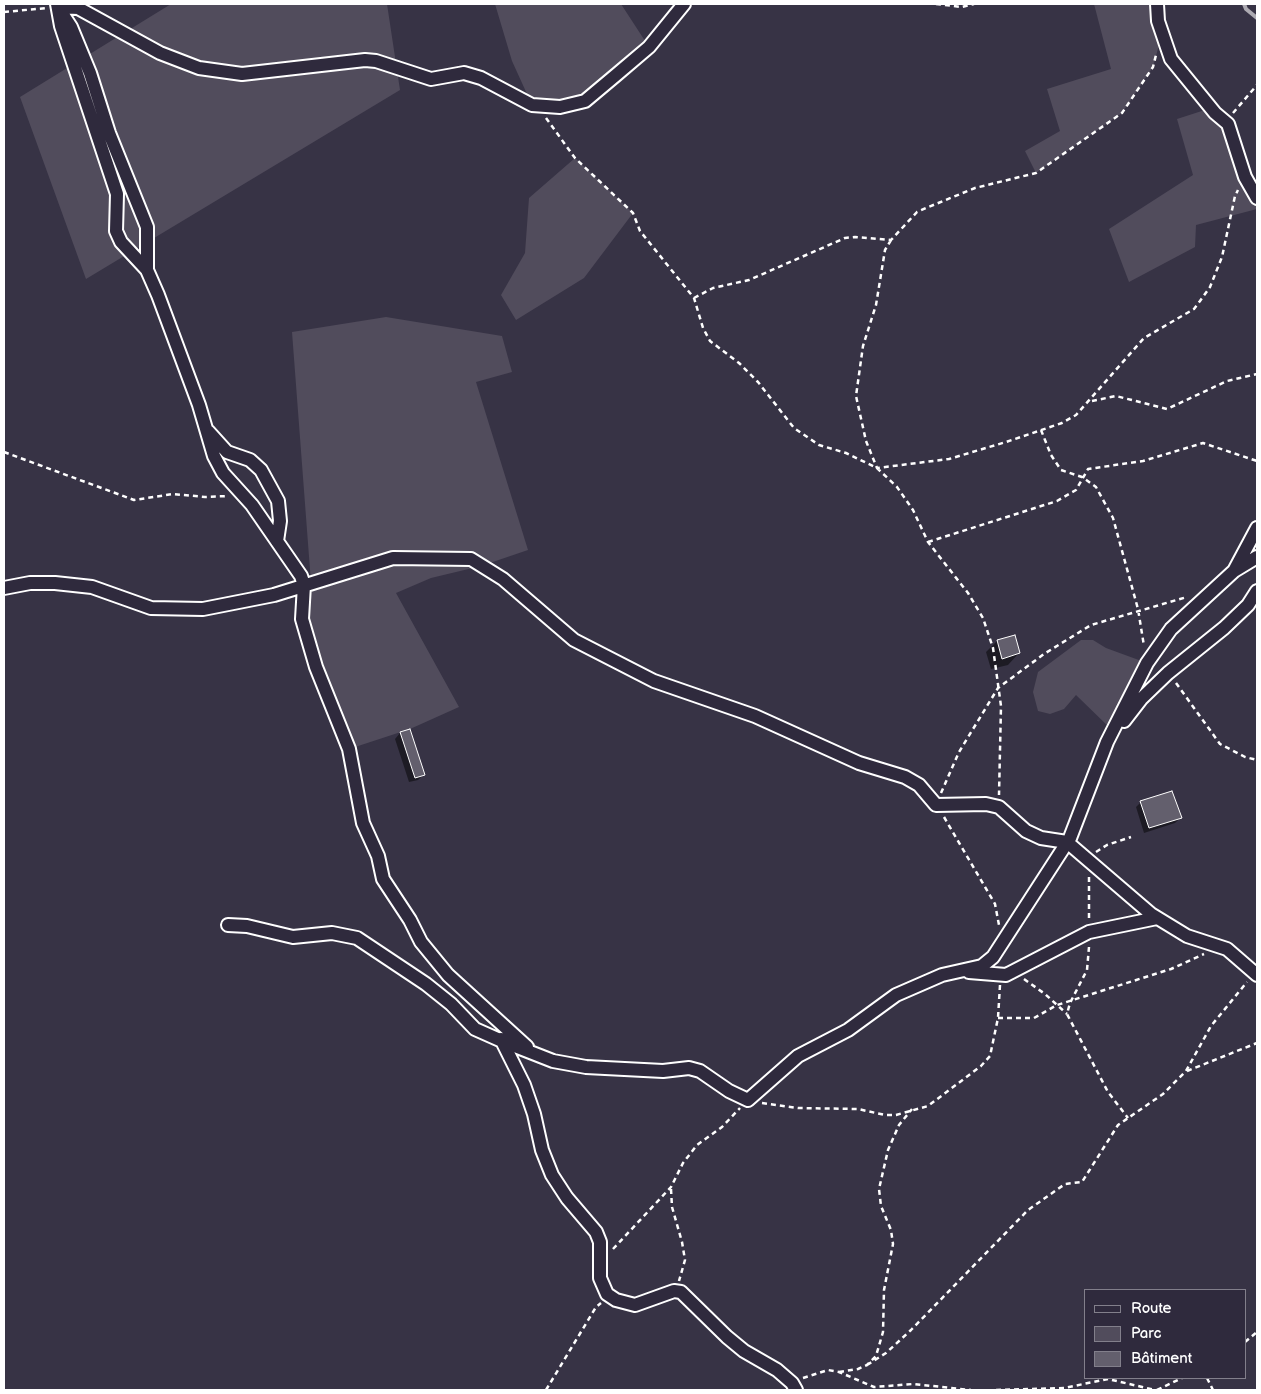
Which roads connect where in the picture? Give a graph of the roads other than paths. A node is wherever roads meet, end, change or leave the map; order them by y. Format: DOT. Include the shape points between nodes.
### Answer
graph roads {
  1 [pos="684,4"];
  2 [pos="1157,4"];
  3 [pos="58,5"];
  4 [pos="1257,198"];
  5 [pos="147,270"];
  6 [pos="207,430"];
  7 [pos="1257,528"];
  8 [pos="277,540"];
  9 [pos="1257,556"];
  10 [pos="1234,571"];
  11 [pos="304,585"];
  12 [pos="4,588"];
  13 [pos="1257,591"];
  14 [pos="1107,742"];
  15 [pos="1067,842"];
  16 [pos="1157,918"];
  17 [pos="228,925"];
  18 [pos="957,971"];
  19 [pos="1256,974"];
  20 [pos="482,1008"];
  21 [pos="502,1041"];
  22 [pos="537,1055"];
  23 [pos="794,1387"];
  1 -- 3 [label="street" via="649,47 585,101 560,106 532,105 464,73 430,79 376,61 242,74 199,68 160,53 78,8"];
  2 -- 4 [label="street" via="1162,34 1171,59 1215,113 1228,124 1245,177"];
  3 -- 5 [label="street" via="90,73 109,133 146,227"];
  3 -- 5 [label="street" via="61,26 117,194 116,231 121,242"];
  5 -- 6 [label="street"];
  6 -- 8 [label="street" via="214,456 223,473 244,495"];
  6 -- 8 [label="street" via="227,452 250,460 261,470 278,501 280,521"];
  7 -- 10 [label="street"];
  8 -- 11 [label="street"];
  9 -- 10 [label="street"];
  10 -- 14 [label="street" via="1171,630 1147,663"];
  11 -- 12 [label="street" via="274,595 203,609 151,608 92,587 30,582"];
  11 -- 15 [label="street" via="393,558 471,559 503,579 574,640 654,681 755,716 859,763 905,777 919,785 936,805 986,804 999,807 1026,831 1041,838"];
  11 -- 20 [label="street" via="302,619 316,667 349,749 363,822 378,856 383,879 421,942 448,975"];
  13 -- 14 [label="street" via="1248,605 1224,628 1141,699"];
  14 -- 15 [label="street"];
  15 -- 16 [label="street"];
  15 -- 18 [label="street" via="986,963"];
  16 -- 18 [label="street" via="1089,932 1014,972 1000,975"];
  16 -- 19 [label="street" via="1187,936 1227,949"];
  17 -- 21 [label="street" via="293,937 332,933 357,938 426,984 475,1029"];
  18 -- 22 [label="street" via="896,995 848,1030 798,1056 748,1100 700,1071 689,1068 663,1071 595,1068"];
  20 -- 21 [label="street"];
  20 -- 22 [label="street"];
  21 -- 22 [label="street"];
  21 -- 23 [label="street" via="524,1085 552,1175 596,1232 600,1242 600,1278 610,1296 635,1305 674,1291 681,1292 744,1351 778,1370"];
}
